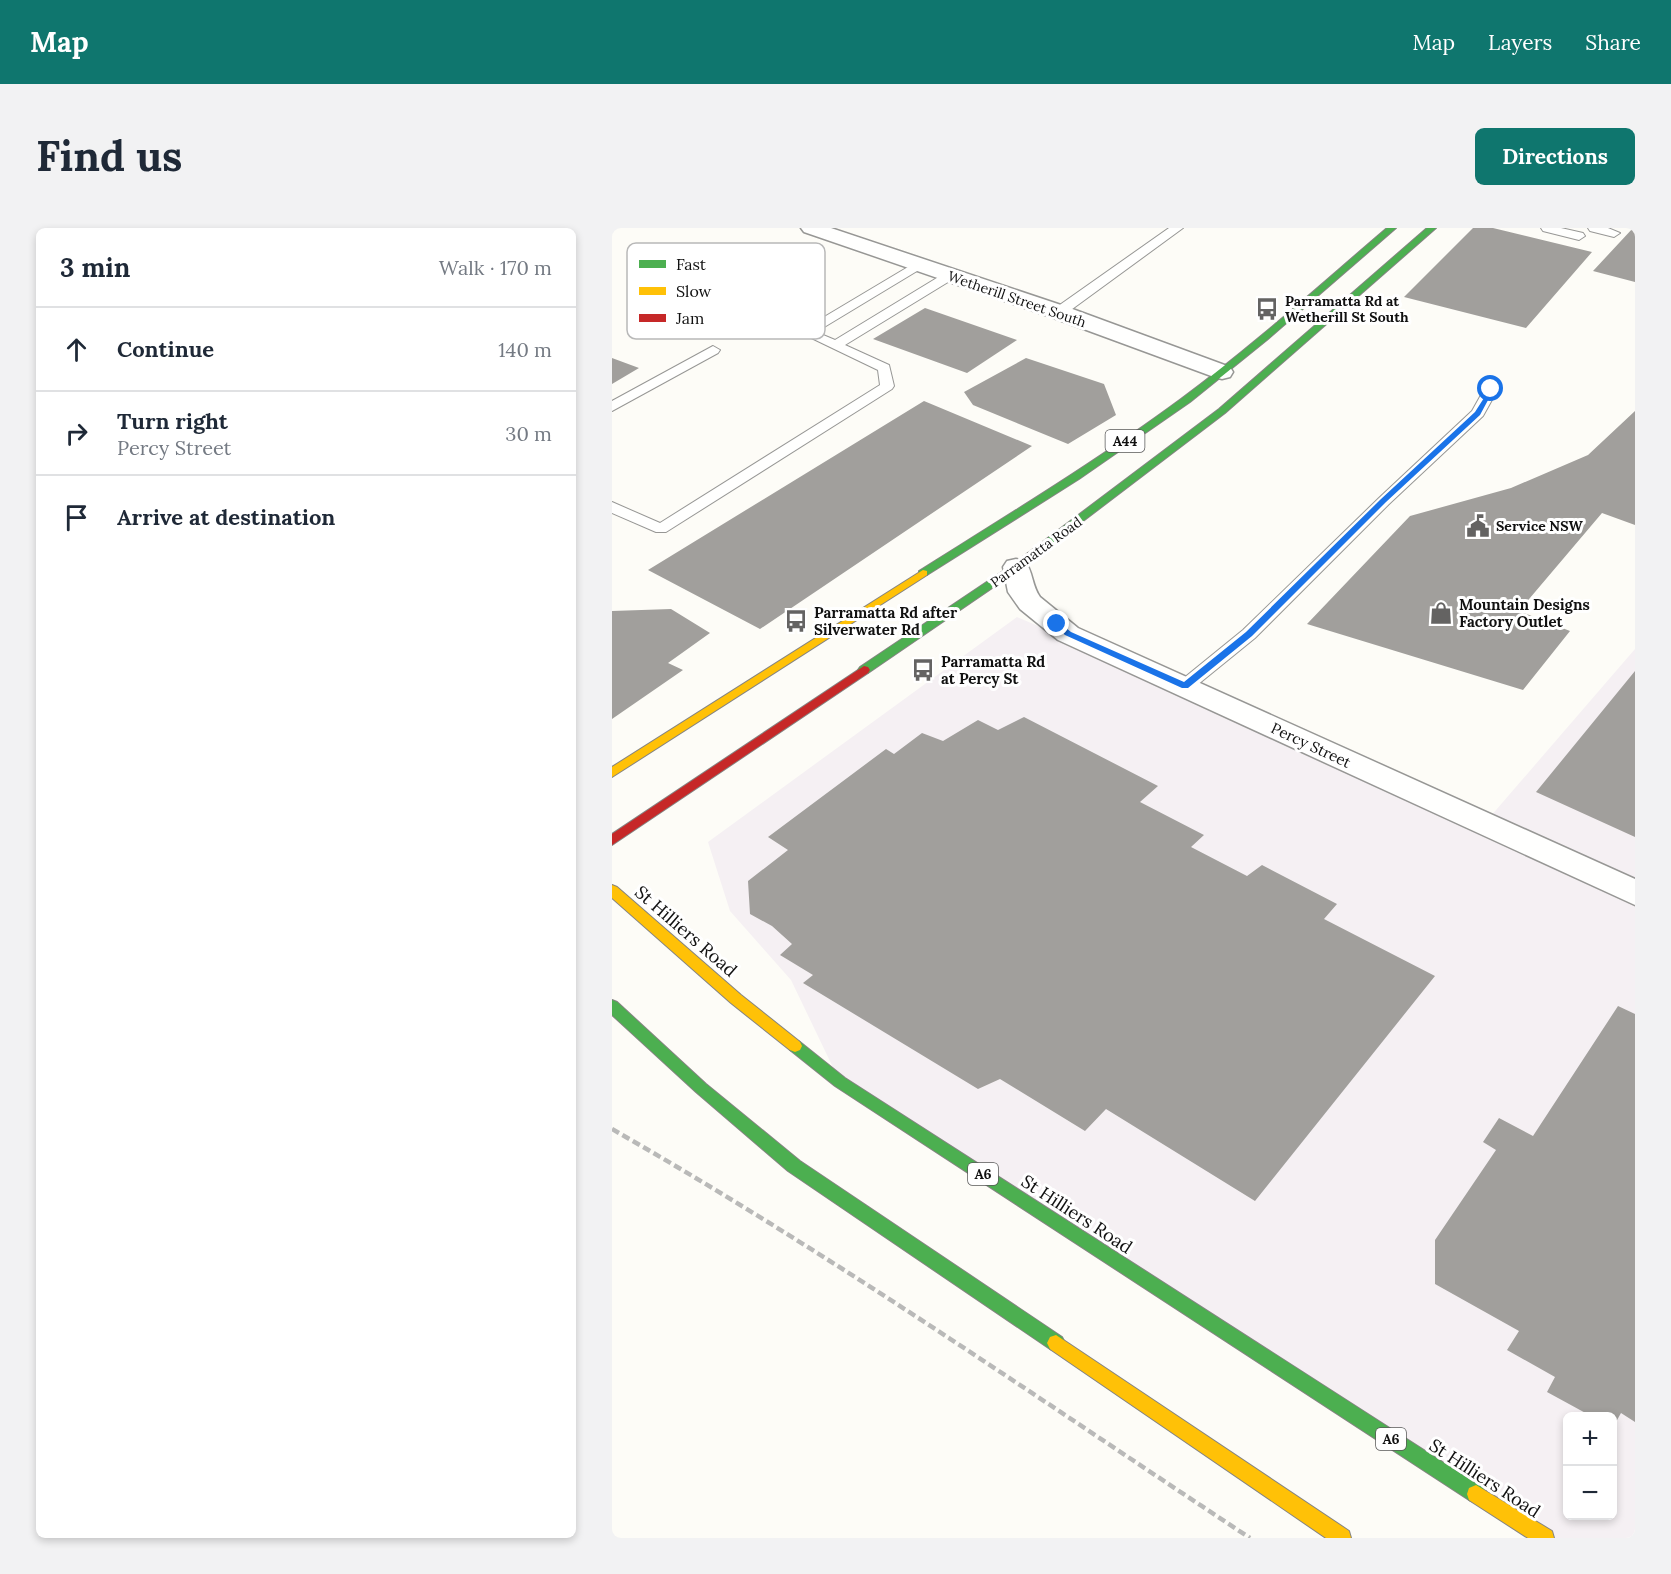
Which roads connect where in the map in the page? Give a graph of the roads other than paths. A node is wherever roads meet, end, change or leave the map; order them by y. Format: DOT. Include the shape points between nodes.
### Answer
graph roads {
  1 [pos="811,228"];
  2 [pos="1177,228"];
  3 [pos="1392,228"];
  4 [pos="1432,228"];
  5 [pos="1547,228"];
  6 [pos="1594,228"];
  7 [pos="1614,233"];
  8 [pos="1579,236"];
  9 [pos="918,265"];
  10 [pos="949,276"];
  11 [pos="1059,312"];
  12 [pos="825,321"];
  13 [pos="822,339"];
  14 [pos="836,345"];
  15 [pos="713,350"];
  16 [pos="1222,372"];
  17 [pos="1491,389"];
  18 [pos="612,407"];
  19 [pos="612,507"];
  20 [pos="1016,567"];
  21 [pos="1185,686"];
  22 [pos="612,773"];
  23 [pos="612,840"];
  24 [pos="612,890"];
  25 [pos="1635,893"];
  26 [pos="612,1006"];
  27 [pos="1342,1538"];
  28 [pos="1545,1538"];
  1 -- 9 [label="street, Wetherill Street South"];
  2 -- 11 [label="lane"];
  3 -- 16 [label="highway, A44"];
  4 -- 20 [label="highway, Parramatta Road / A44" via="1222,411"];
  5 -- 8 [label="lane"];
  6 -- 7 [label="lane"];
  9 -- 10 [label="street, Wetherill Street South"];
  9 -- 12 [label="lane"];
  10 -- 11 [label="street, Wetherill Street South"];
  10 -- 14 [label="lane"];
  11 -- 16 [label="street, Wetherill Street South"];
  13 -- 14 [label="lane"];
  14 -- 19 [label="lane" via="884,368 886,386 661,530"];
  15 -- 18 [label="lane"];
  16 -- 22 [label="highway, A44" via="1081,472"];
  17 -- 21 [label="lane" via="1478,413 1249,634"];
  20 -- 21 [label="street, Percy Street" via="1026,599 1068,634"];
  20 -- 23 [label="highway, Parramatta Road / A44"];
  21 -- 25 [label="street, Percy Street"];
  24 -- 28 [label="highway, St Hilliers Road / A6" via="736,999 840,1082"];
  26 -- 27 [label="highway" via="794,1166"];
}
